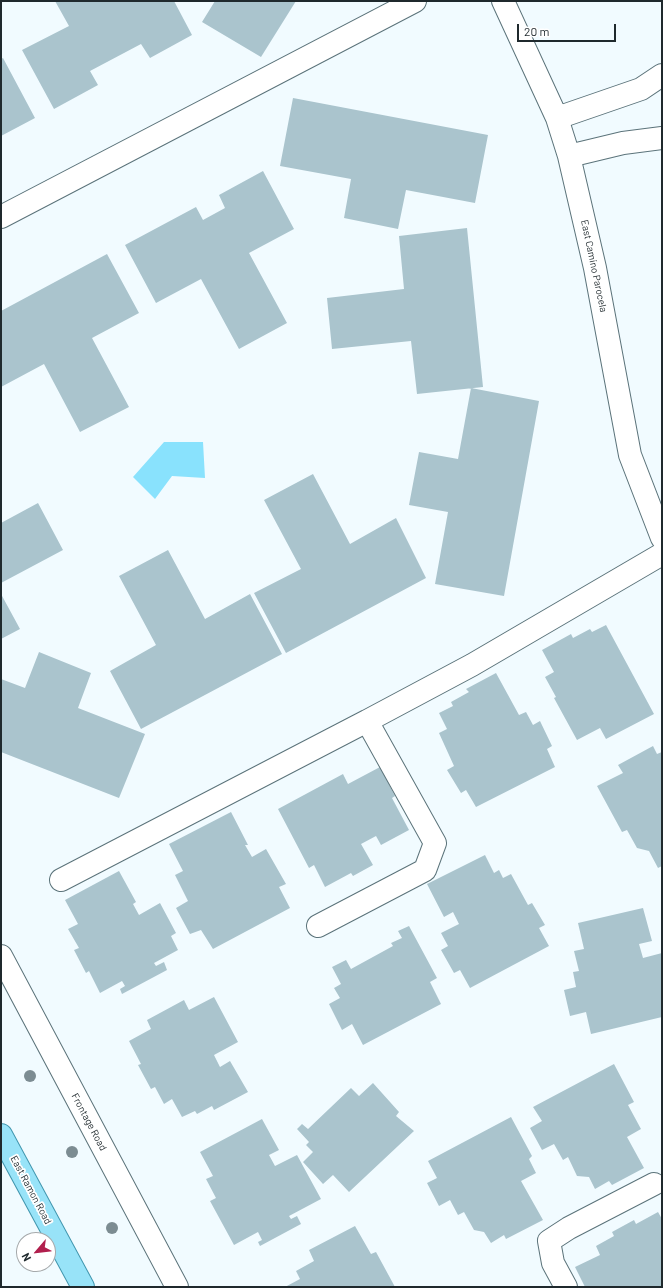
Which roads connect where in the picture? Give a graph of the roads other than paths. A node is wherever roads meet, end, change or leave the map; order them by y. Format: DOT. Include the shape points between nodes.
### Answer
graph roads {
  1 [pos="415,1"];
  2 [pos="503,1"];
  3 [pos="662,75"];
  4 [pos="557,118"];
  5 [pos="662,138"];
  6 [pos="569,156"];
  7 [pos="1,217"];
  8 [pos="662,538"];
  9 [pos="662,554"];
  10 [pos="367,721"];
  11 [pos="61,880"];
  12 [pos="318,926"];
  13 [pos="1,956"];
  14 [pos="1,1135"];
  15 [pos="654,1184"];
  16 [pos="83,1287"];
  17 [pos="177,1287"];
  18 [pos="566,1287"];
  1 -- 7 [label="street"];
  2 -- 4 [label="street, East Camino Parocela"];
  3 -- 4 [label="street" via="641,89"];
  4 -- 6 [label="street, East Camino Parocela"];
  5 -- 6 [label="street" via="623,143"];
  6 -- 8 [label="street, East Camino Parocela" via="595,268 630,455"];
  9 -- 10 [label="street" via="472,665"];
  10 -- 11 [label="street"];
  10 -- 12 [label="street" via="434,843 425,870"];
  13 -- 17 [label="street, Frontage Road"];
  14 -- 16 [label="main road, East Ramon Road"];
  15 -- 18 [label="street" via="549,1241 553,1263"];
}
